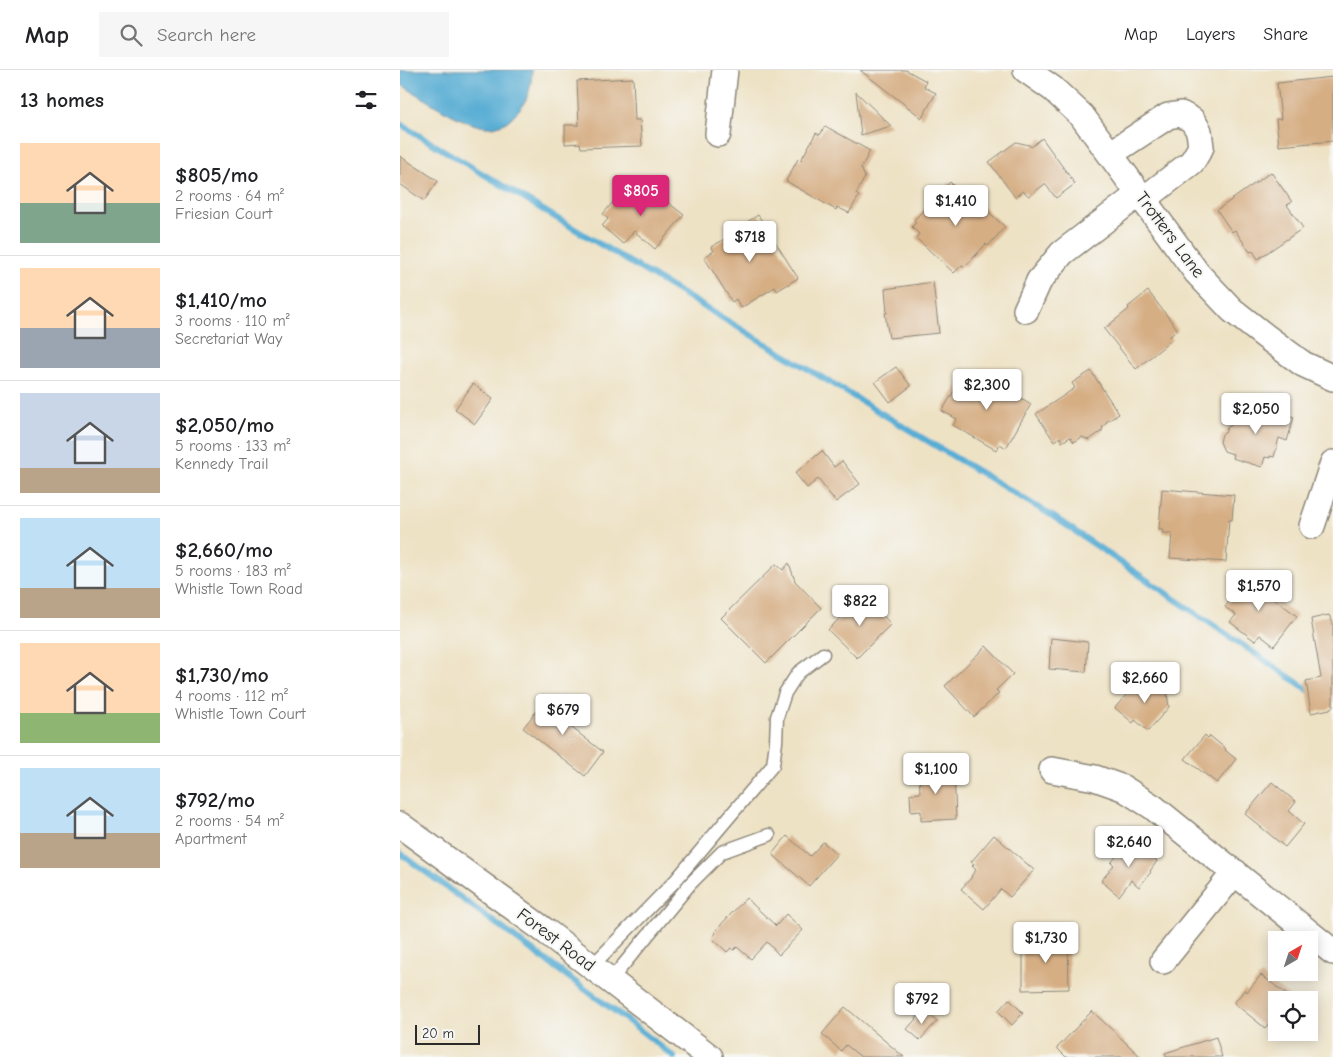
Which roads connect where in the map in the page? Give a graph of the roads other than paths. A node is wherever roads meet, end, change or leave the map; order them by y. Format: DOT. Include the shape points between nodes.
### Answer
graph roads {
  1 [pos="725,70"];
  2 [pos="1026,70"];
  3 [pos="718,134"];
  4 [pos="1110,154"];
  5 [pos="1141,197"];
  6 [pos="1026,310"];
  7 [pos="1333,378"];
  8 [pos="1333,462"];
  9 [pos="1312,526"];
  10 [pos="823,654"];
  11 [pos="1052,770"];
  12 [pos="400,825"];
  13 [pos="769,835"];
  14 [pos="1235,872"];
  15 [pos="1333,952"];
  16 [pos="1163,961"];
  17 [pos="601,974"];
  18 [pos="710,1057"];
  1 -- 3 [label="street"];
  2 -- 4 [label="street, Trotters Lane" via="1082,116"];
  4 -- 5 [label="street, Trotters Lane"];
  4 -- 5 [label="street" via="1168,116 1181,114 1192,120 1199,132 1201,147 1192,162"];
  5 -- 6 [label="street" via="1062,253 1039,281"];
  5 -- 7 [label="street, Trotters Lane" via="1197,273 1232,310 1303,364"];
  8 -- 9 [label="street"];
  10 -- 17 [label="lane" via="798,672 785,693 777,717 774,765"];
  11 -- 14 [label="street" via="1094,778 1123,788"];
  12 -- 17 [label="street, Forest Road"];
  13 -- 17 [label="lane" via="722,852"];
  14 -- 15 [label="street"];
  14 -- 16 [label="street"];
  17 -- 18 [label="street, Forest Road"];
}
